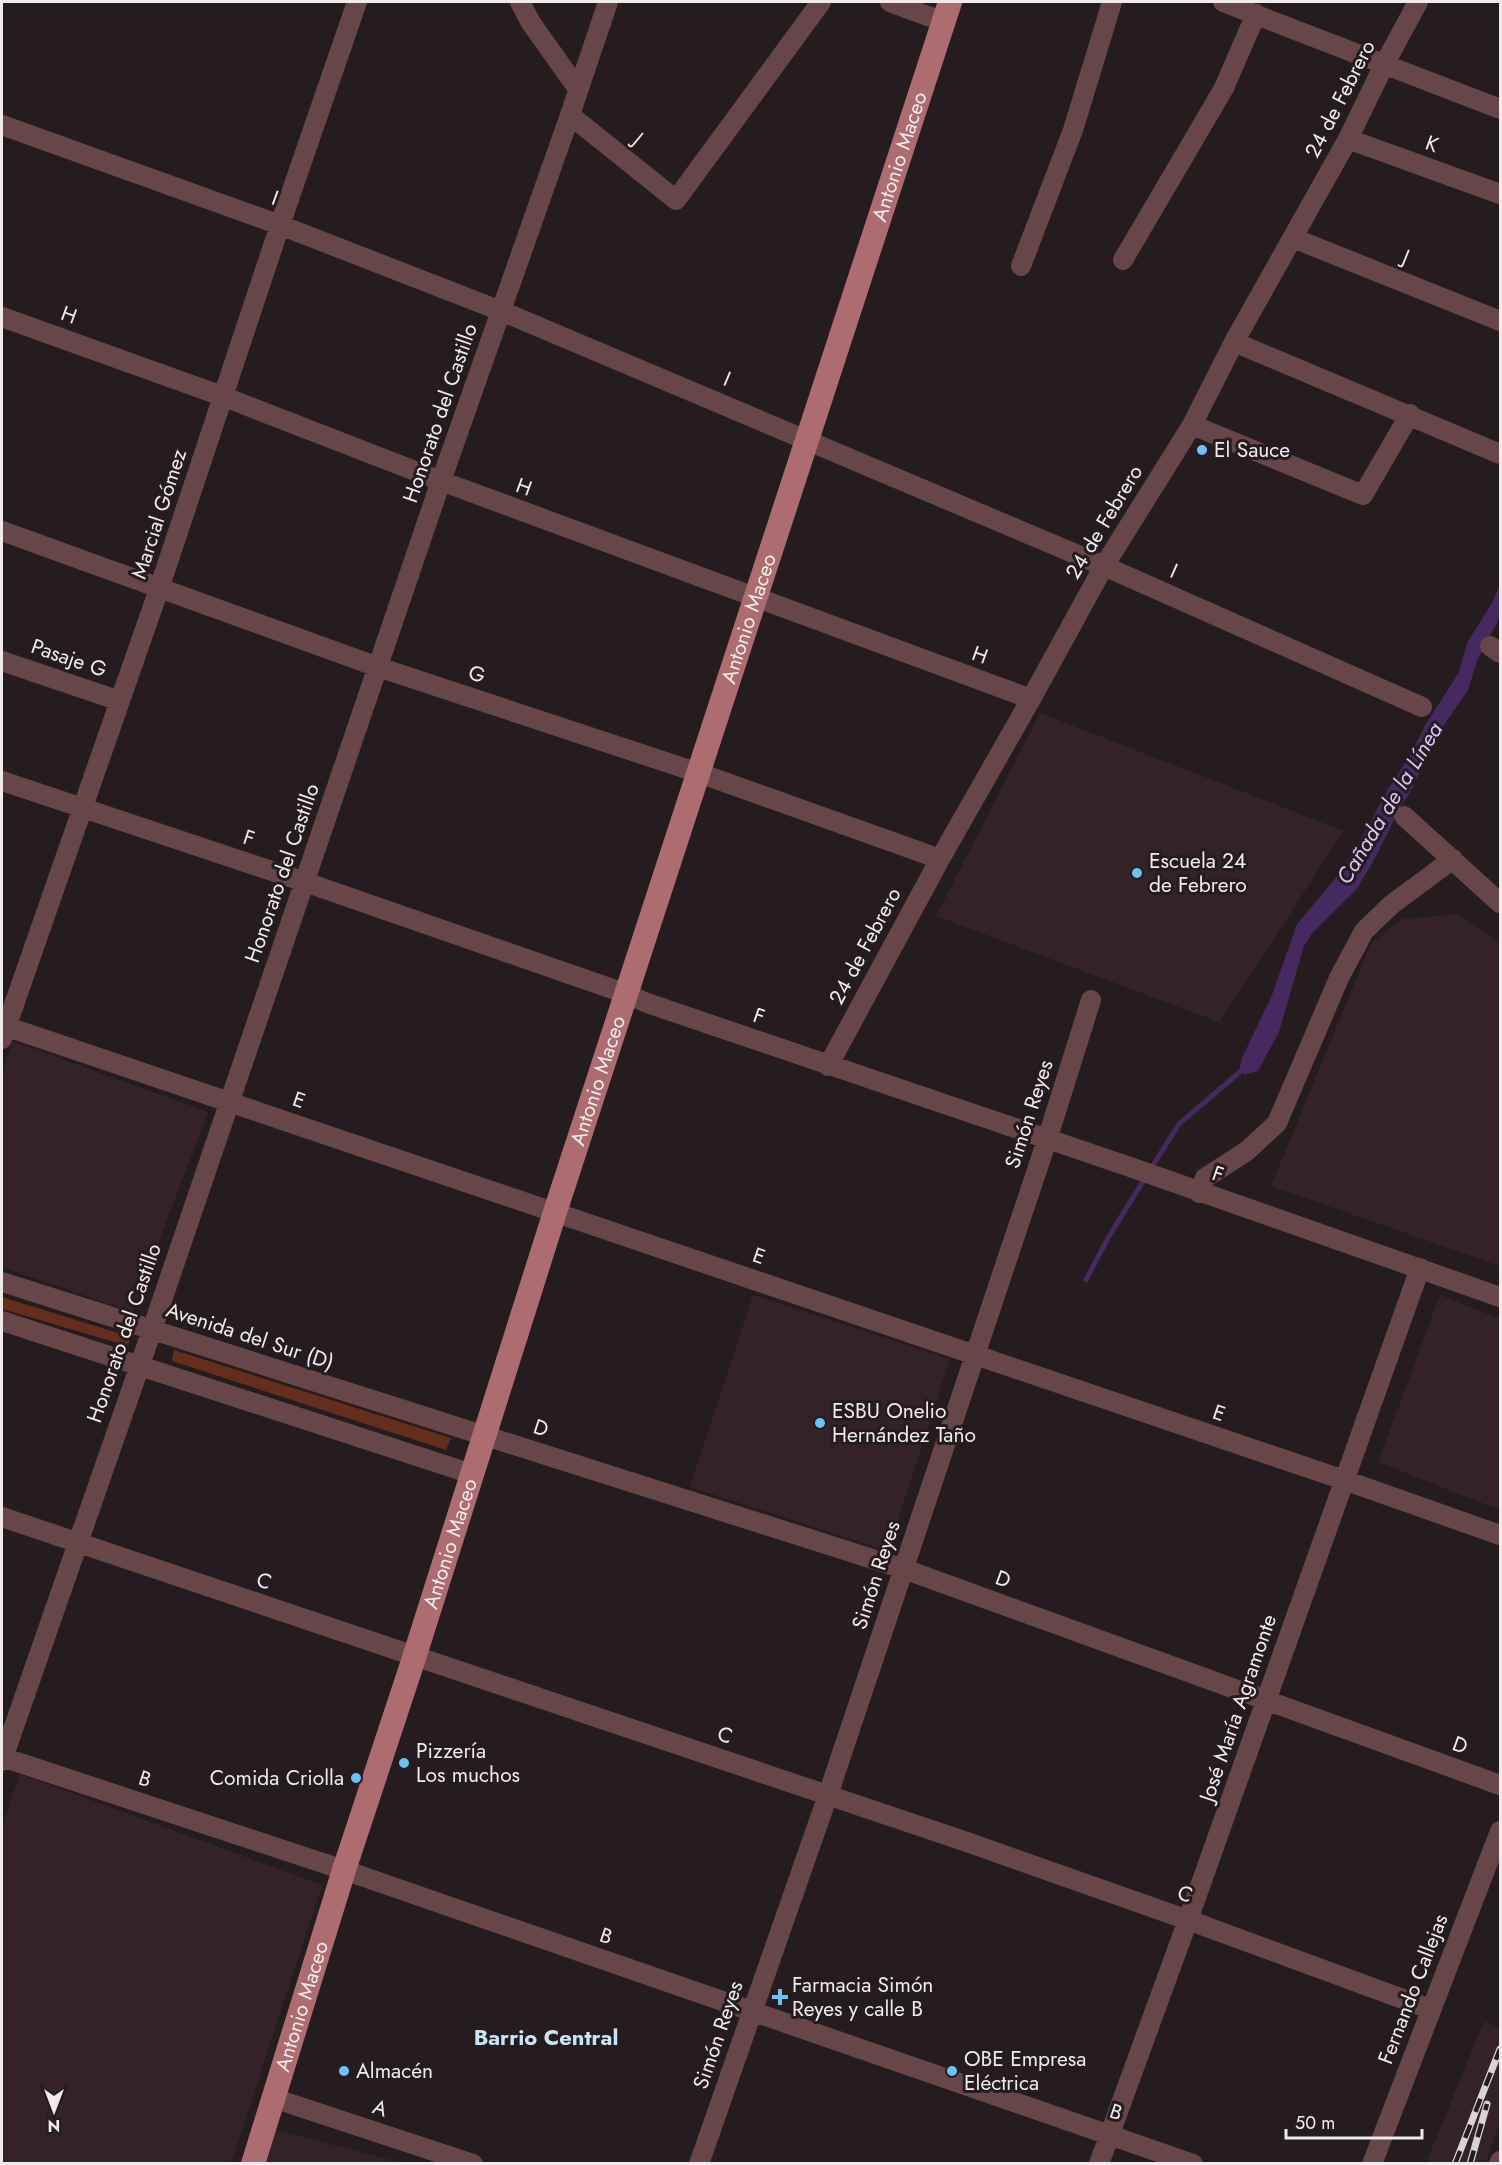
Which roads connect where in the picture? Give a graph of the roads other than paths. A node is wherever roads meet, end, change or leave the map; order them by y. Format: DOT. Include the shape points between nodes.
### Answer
graph roads {
  1 [pos="357,2"];
  2 [pos="520,2"];
  3 [pos="608,2"];
  4 [pos="821,2"];
  5 [pos="890,2"];
  6 [pos="1112,2"];
  7 [pos="1222,2"];
  8 [pos="1418,2"];
  9 [pos="947,12"];
  10 [pos="1256,14"];
  11 [pos="1385,63"];
  12 [pos="578,89"];
  13 [pos="1500,109"];
  14 [pos="570,115"];
  15 [pos="2,125"];
  16 [pos="1348,139"];
  17 [pos="1500,194"];
  18 [pos="280,225"];
  19 [pos="1293,238"];
  20 [pos="1123,260"];
  21 [pos="1021,266"];
  22 [pos="501,311"];
  23 [pos="2,316"];
  24 [pos="1500,321"];
  25 [pos="1234,342"];
  26 [pos="222,396"];
  27 [pos="1410,414"];
  28 [pos="1192,425"];
  29 [pos="808,439"];
  30 [pos="1500,454"];
  31 [pos="441,481"];
  32 [pos="2,531"];
  33 [pos="1104,566"];
  34 [pos="159,589"];
  35 [pos="756,598"];
  36 [pos="2,661"];
  37 [pos="378,667"];
  38 [pos="1031,699"];
  39 [pos="120,702"];
  40 [pos="1422,707"];
  41 [pos="699,773"];
  42 [pos="2,781"];
  43 [pos="84,808"];
  44 [pos="1404,816"];
  45 [pos="940,859"];
  46 [pos="1453,859"];
  47 [pos="304,882"];
  48 [pos="1500,903"];
  49 [pos="627,994"];
  50 [pos="1091,1000"];
  51 [pos="3,1030"];
  52 [pos="828,1066"];
  53 [pos="229,1101"];
  54 [pos="1047,1140"];
  55 [pos="1191,1190"];
  56 [pos="555,1212"];
  57 [pos="1420,1268"];
  58 [pos="2,1282"];
  59 [pos="1500,1297"];
  60 [pos="2,1321"];
  61 [pos="151,1329"];
  62 [pos="974,1355"];
  63 [pos="140,1365"];
  64 [pos="484,1436"];
  65 [pos="472,1474"];
  66 [pos="1344,1480"];
  67 [pos="2,1517"];
  68 [pos="1500,1535"];
  69 [pos="76,1543"];
  70 [pos="904,1569"];
  71 [pos="414,1658"];
  72 [pos="1266,1699"];
  73 [pos="2,1758"];
  74 [pos="1500,1785"];
  75 [pos="828,1795"];
  76 [pos="1500,1831"];
  77 [pos="344,1870"];
  78 [pos="1188,1920"];
  79 [pos="1430,2010"];
  80 [pos="751,2012"];
  81 [pos="273,2098"];
  82 [pos="1109,2135"];
  83 [pos="253,2163"];
  84 [pos="472,2163"];
  85 [pos="699,2163"];
  86 [pos="1099,2163"];
  87 [pos="1193,2163"];
  88 [pos="1372,2163"];
  1 -- 18 [label="street, Marcial Gómez"];
  2 -- 12 [label="street"];
  3 -- 12 [label="street, Honorato del Castillo"];
  4 -- 14 [label="street, J" via="676,200"];
  5 -- 9 [label="street"];
  6 -- 21 [label="street" via="1073,130"];
  7 -- 10 [label="street"];
  8 -- 11 [label="street, 24 de Febrero"];
  9 -- 29 [label="main road, Antonio Maceo"];
  10 -- 11 [label="street"];
  10 -- 20 [label="street" via="1224,88"];
  11 -- 13 [label="street"];
  11 -- 16 [label="street, 24 de Febrero"];
  12 -- 14 [label="street, Honorato del Castillo"];
  14 -- 22 [label="street, Honorato del Castillo"];
  15 -- 18 [label="street, I"];
  16 -- 17 [label="street, K"];
  16 -- 19 [label="street, 24 de Febrero"];
  18 -- 22 [label="street, I"];
  18 -- 26 [label="street, Marcial Gómez"];
  19 -- 24 [label="street, J"];
  19 -- 25 [label="street, 24 de Febrero"];
  22 -- 29 [label="street, I"];
  22 -- 31 [label="street, Honorato del Castillo"];
  23 -- 26 [label="street, H"];
  25 -- 27 [label="street"];
  25 -- 28 [label="street, 24 de Febrero"];
  26 -- 31 [label="street, H"];
  26 -- 34 [label="street, Marcial Gómez"];
  27 -- 28 [label="street" via="1363,495"];
  27 -- 30 [label="street"];
  28 -- 33 [label="street, 24 de Febrero"];
  29 -- 33 [label="street, I"];
  29 -- 35 [label="main road, Antonio Maceo"];
  31 -- 35 [label="street, H"];
  31 -- 37 [label="street, Honorato del Castillo"];
  32 -- 34 [label="street, G"];
  33 -- 38 [label="street, 24 de Febrero"];
  33 -- 40 [label="street, I"];
  34 -- 37 [label="street, G"];
  34 -- 39 [label="street, Marcial Gómez"];
  35 -- 38 [label="street, H"];
  35 -- 41 [label="main road, Antonio Maceo"];
  36 -- 39 [label="street, Pasaje G"];
  37 -- 41 [label="street, G"];
  37 -- 47 [label="street, Honorato del Castillo"];
  38 -- 45 [label="street, 24 de Febrero"];
  39 -- 43 [label="street, Marcial Gómez"];
  41 -- 45 [label="street, G"];
  41 -- 49 [label="main road, Antonio Maceo"];
  42 -- 43 [label="street, F"];
  43 -- 47 [label="street, F"];
  43 -- 51 [label="street, Marcial Gómez"];
  44 -- 46 [label="street"];
  45 -- 52 [label="street, 24 de Febrero"];
  46 -- 48 [label="street"];
  46 -- 55 [label="street" via="1391,905 1364,931 1339,978 1277,1123 1247,1151"];
  47 -- 49 [label="street, F"];
  47 -- 53 [label="street, Honorato del Castillo"];
  49 -- 52 [label="street, F"];
  49 -- 56 [label="main road, Antonio Maceo"];
  50 -- 54 [label="street, Simón Reyes"];
  51 -- 53 [label="street, E"];
  52 -- 54 [label="street, F"];
  53 -- 56 [label="street, E"];
  53 -- 61 [label="street, Honorato del Castillo"];
  54 -- 55 [label="street, F"];
  54 -- 62 [label="street, Simón Reyes"];
  55 -- 57 [label="street, F"];
  56 -- 62 [label="street, E"];
  56 -- 64 [label="main road, Antonio Maceo"];
  57 -- 59 [label="street, F"];
  57 -- 66 [label="street, José María Agramonte"];
  58 -- 61 [label="street, Avenida del Sur (D)"];
  60 -- 63 [label="street"];
  61 -- 63 [label="street, Honorato del Castillo"];
  61 -- 64 [label="street, Avenida del Sur (D)"];
  62 -- 66 [label="street, E"];
  62 -- 70 [label="street, Simón Reyes"];
  63 -- 65 [label="street"];
  63 -- 69 [label="street, Honorato del Castillo"];
  64 -- 65 [label="main road, Antonio Maceo"];
  64 -- 70 [label="street, D"];
  65 -- 71 [label="main road, Antonio Maceo"];
  66 -- 68 [label="street, E"];
  66 -- 72 [label="street, José María Agramonte"];
  67 -- 69 [label="street, C"];
  69 -- 71 [label="street, C"];
  69 -- 73 [label="street, Honorato del Castillo"];
  70 -- 72 [label="street, D"];
  70 -- 75 [label="street, Simón Reyes"];
  71 -- 75 [label="street, C"];
  71 -- 77 [label="main road, Antonio Maceo"];
  72 -- 74 [label="street, D"];
  72 -- 78 [label="street, José María Agramonte"];
  73 -- 77 [label="street, B"];
  75 -- 78 [label="street, C"];
  75 -- 80 [label="street, Simón Reyes"];
  76 -- 79 [label="street, Fernando Callejas"];
  77 -- 80 [label="street, B"];
  77 -- 81 [label="main road, Antonio Maceo"];
  78 -- 79 [label="street, C"];
  78 -- 82 [label="street, José María Agramonte"];
  79 -- 88 [label="street, Fernando Callejas"];
  80 -- 82 [label="street, B"];
  80 -- 85 [label="street, Simón Reyes"];
  81 -- 83 [label="main road, Antonio Maceo"];
  81 -- 84 [label="street, A"];
  82 -- 86 [label="street, José María Agramonte"];
  82 -- 87 [label="street, B"];
}
